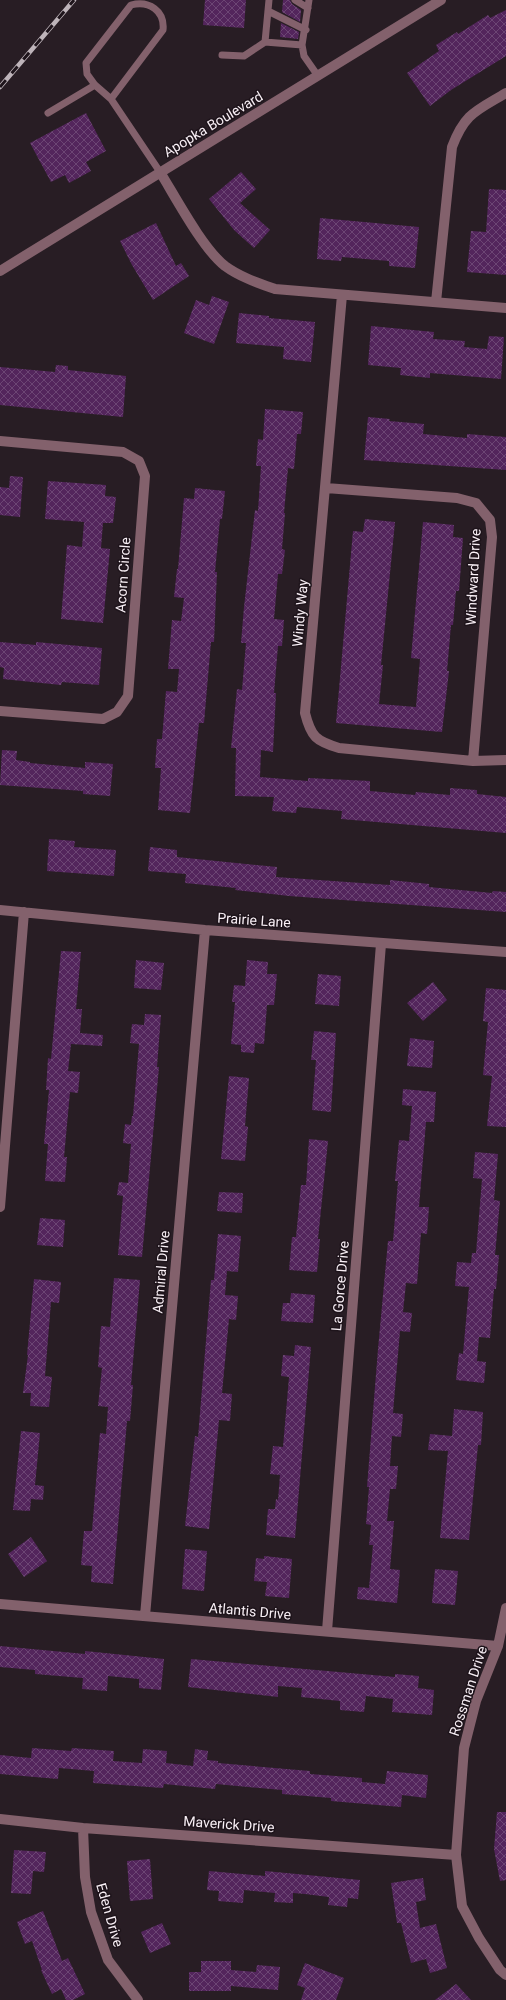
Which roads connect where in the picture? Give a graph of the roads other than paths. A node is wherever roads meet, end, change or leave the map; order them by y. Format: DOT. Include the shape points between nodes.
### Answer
graph roads {
  1 [pos="269,0"];
  2 [pos="295,0"];
  3 [pos="442,0"];
  4 [pos="308,4"];
  5 [pos="268,11"];
  6 [pos="306,30"];
  7 [pos="265,42"];
  8 [pos="302,45"];
  9 [pos="222,55"];
  10 [pos="318,76"];
  11 [pos="95,85"];
  12 [pos="506,93"];
  13 [pos="111,99"];
  14 [pos="48,113"];
  15 [pos="160,172"];
  16 [pos="0,271"];
  17 [pos="342,295"];
  18 [pos="436,302"];
  19 [pos="506,308"];
  20 [pos="0,441"];
  21 [pos="326,488"];
  22 [pos="0,711"];
  23 [pos="506,760"];
  24 [pos="473,761"];
  25 [pos="0,910"];
  26 [pos="24,912"];
  27 [pos="205,930"];
  28 [pos="381,944"];
  29 [pos="506,952"];
  30 [pos="0,1207"];
  31 [pos="0,1604"];
  32 [pos="506,1608"];
  33 [pos="145,1616"];
  34 [pos="326,1631"];
  35 [pos="498,1646"];
  36 [pos="0,1819"];
  37 [pos="83,1828"];
  38 [pos="456,1855"];
  39 [pos="506,1975"];
  40 [pos="138,2000"];
  1 -- 5 [label="lane"];
  2 -- 4 [label="lane"];
  3 -- 10 [label="street, Apopka Boulevard"];
  4 -- 6 [label="lane"];
  5 -- 6 [label="lane"];
  5 -- 7 [label="lane"];
  6 -- 8 [label="lane"];
  7 -- 8 [label="lane"];
  7 -- 9 [label="lane" via="244,56"];
  8 -- 10 [label="lane" via="304,56"];
  10 -- 15 [label="street, Apopka Boulevard"];
  11 -- 13 [label="lane"];
  11 -- 13 [label="lane" via="87,74 86,63 131,5 149,2 155,6 164,22 163,30"];
  11 -- 14 [label="lane"];
  12 -- 18 [label="street" via="471,114 459,129 452,147"];
  13 -- 15 [label="lane"];
  15 -- 16 [label="street, Apopka Boulevard"];
  15 -- 17 [label="street" via="202,240 224,265 245,278 275,289"];
  17 -- 18 [label="street"];
  17 -- 21 [label="street, Windy Way"];
  18 -- 19 [label="street"];
  20 -- 22 [label="street, Acorn Circle" via="123,452 139,461 145,476 128,696 117,712 103,719"];
  21 -- 24 [label="street, Windy Way" via="305,713 309,729 321,742 339,748"];
  21 -- 24 [label="street, Windward Drive" via="457,498 476,503 490,520 492,537"];
  23 -- 24 [label="street, Windy Way"];
  25 -- 26 [label="street, Prairie Lane"];
  26 -- 27 [label="street, Prairie Lane"];
  26 -- 30 [label="street"];
  27 -- 28 [label="street, Prairie Lane"];
  27 -- 33 [label="street, Admiral Drive"];
  28 -- 29 [label="street, Prairie Lane"];
  28 -- 34 [label="street, La Gorce Drive"];
  31 -- 33 [label="street, Atlantis Drive"];
  32 -- 35 [label="street, Rossman Drive"];
  33 -- 34 [label="street, Atlantis Drive"];
  34 -- 35 [label="street, Atlantis Drive"];
  35 -- 38 [label="street, Rossman Drive" via="476,1701 464,1748"];
  36 -- 37 [label="street, Maverick Drive"];
  37 -- 38 [label="street, Maverick Drive"];
  37 -- 40 [label="street, Eden Drive" via="85,1877 91,1912 108,1960"];
  38 -- 39 [label="street, Rossman Drive" via="462,1906 479,1938"];
}
